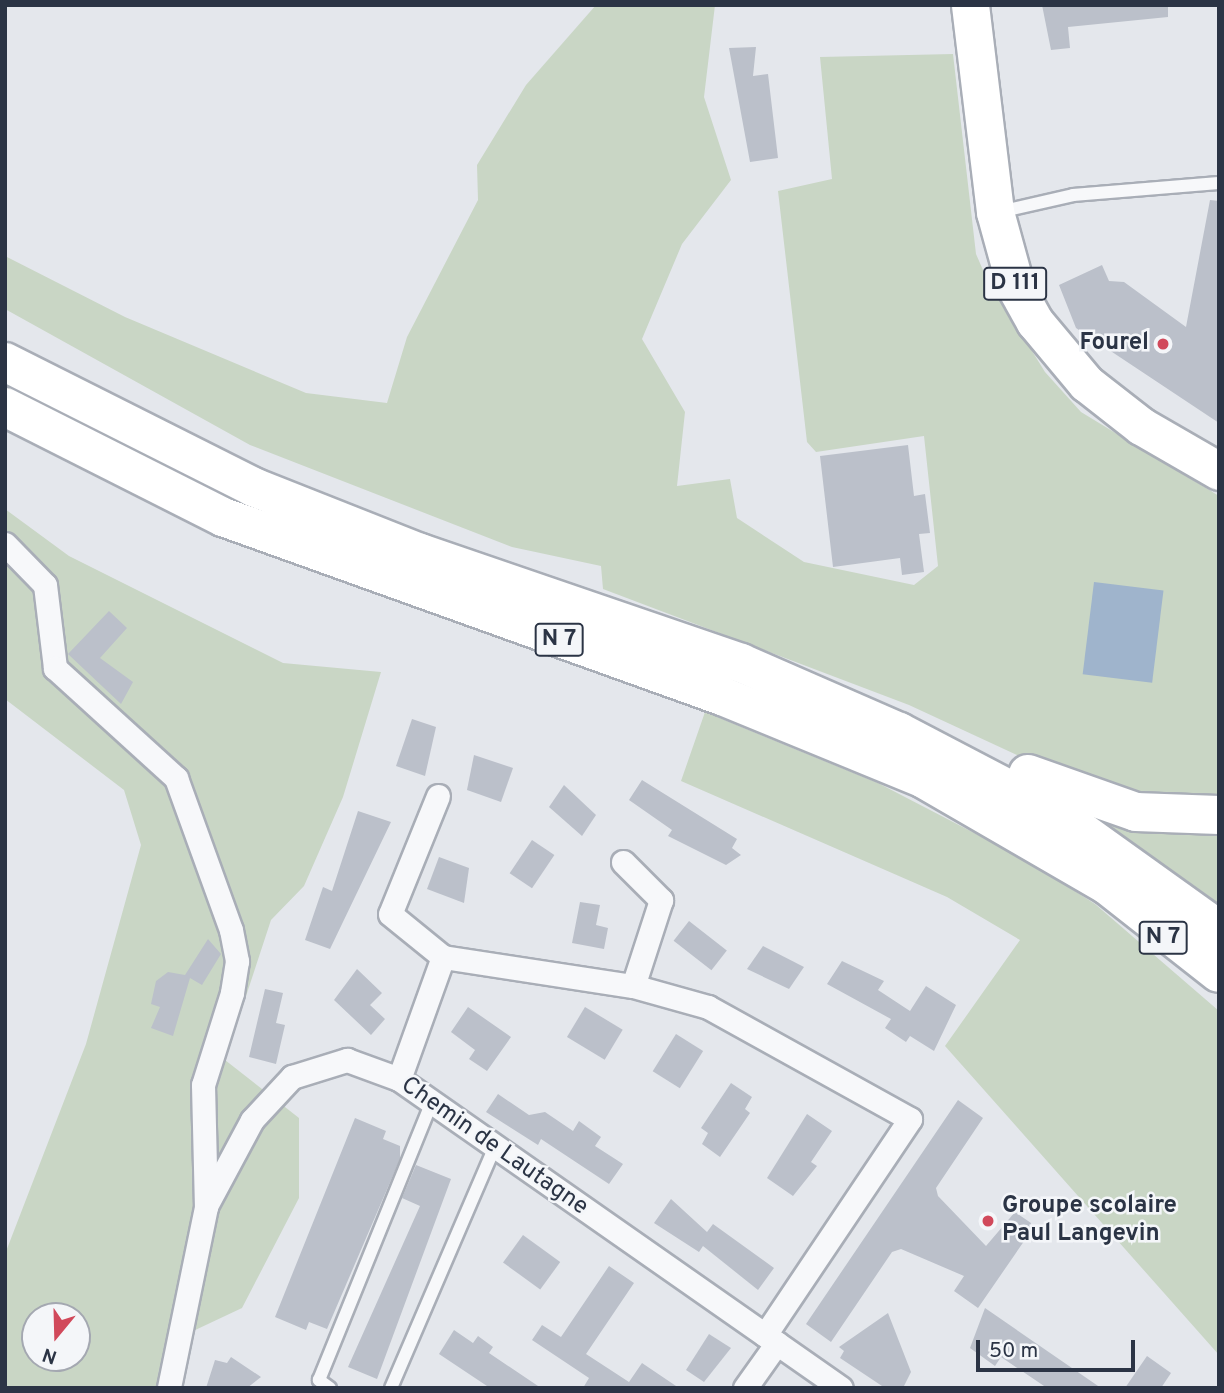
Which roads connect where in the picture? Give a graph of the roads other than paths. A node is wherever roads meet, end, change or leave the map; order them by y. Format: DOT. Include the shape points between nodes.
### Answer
graph roads {
  1 [pos="970,5"];
  2 [pos="1219,183"];
  3 [pos="995,212"];
  4 [pos="5,362"];
  5 [pos="5,407"];
  6 [pos="1219,471"];
  7 [pos="5,544"];
  8 [pos="766,672"];
  9 [pos="438,796"];
  10 [pos="1219,815"];
  11 [pos="624,862"];
  12 [pos="1107,885"];
  13 [pos="1219,930"];
  14 [pos="443,957"];
  15 [pos="1219,973"];
  16 [pos="633,986"];
  17 [pos="1219,993"];
  18 [pos="399,1079"];
  19 [pos="432,1102"];
  20 [pos="495,1146"];
  21 [pos="206,1207"];
  22 [pos="771,1339"];
  23 [pos="169,1388"];
  24 [pos="330,1388"];
  25 [pos="391,1388"];
  26 [pos="745,1388"];
  27 [pos="841,1388"];
  1 -- 3 [label="main road, D 111"];
  2 -- 3 [label="lane" via="1073,195"];
  3 -- 6 [label="main road, D 111" via="1016,288 1058,352 1112,405"];
  4 -- 8 [label="highway, N 7" via="175,452 328,518"];
  5 -- 12 [label="highway, N 7" via="223,517 862,751 977,806"];
  7 -- 21 [label="street" via="45,585 55,668 176,778 231,930 237,961 232,993 203,1085"];
  8 -- 10 [label="highway, N 7" via="908,718 1100,802 1168,816"];
  8 -- 13 [label="highway, N 7" via="1018,791 1110,848"];
  9 -- 14 [label="street" via="390,914"];
  11 -- 16 [label="street" via="661,900"];
  12 -- 15 [label="highway, N 7"];
  12 -- 17 [label="highway, N 7"];
  14 -- 16 [label="street"];
  14 -- 18 [label="street"];
  16 -- 22 [label="street" via="708,1007 910,1119"];
  18 -- 19 [label="street, Chemin de Lautagne"];
  18 -- 21 [label="street, Chemin de Lautagne" via="347,1060 292,1077 251,1120"];
  19 -- 20 [label="street, Chemin de Lautagne"];
  19 -- 24 [label="lane" via="319,1380"];
  20 -- 22 [label="street, Chemin de Lautagne"];
  20 -- 25 [label="lane"];
  21 -- 23 [label="street"];
  22 -- 26 [label="street"];
  22 -- 27 [label="street, Chemin de Lautagne"];
}
